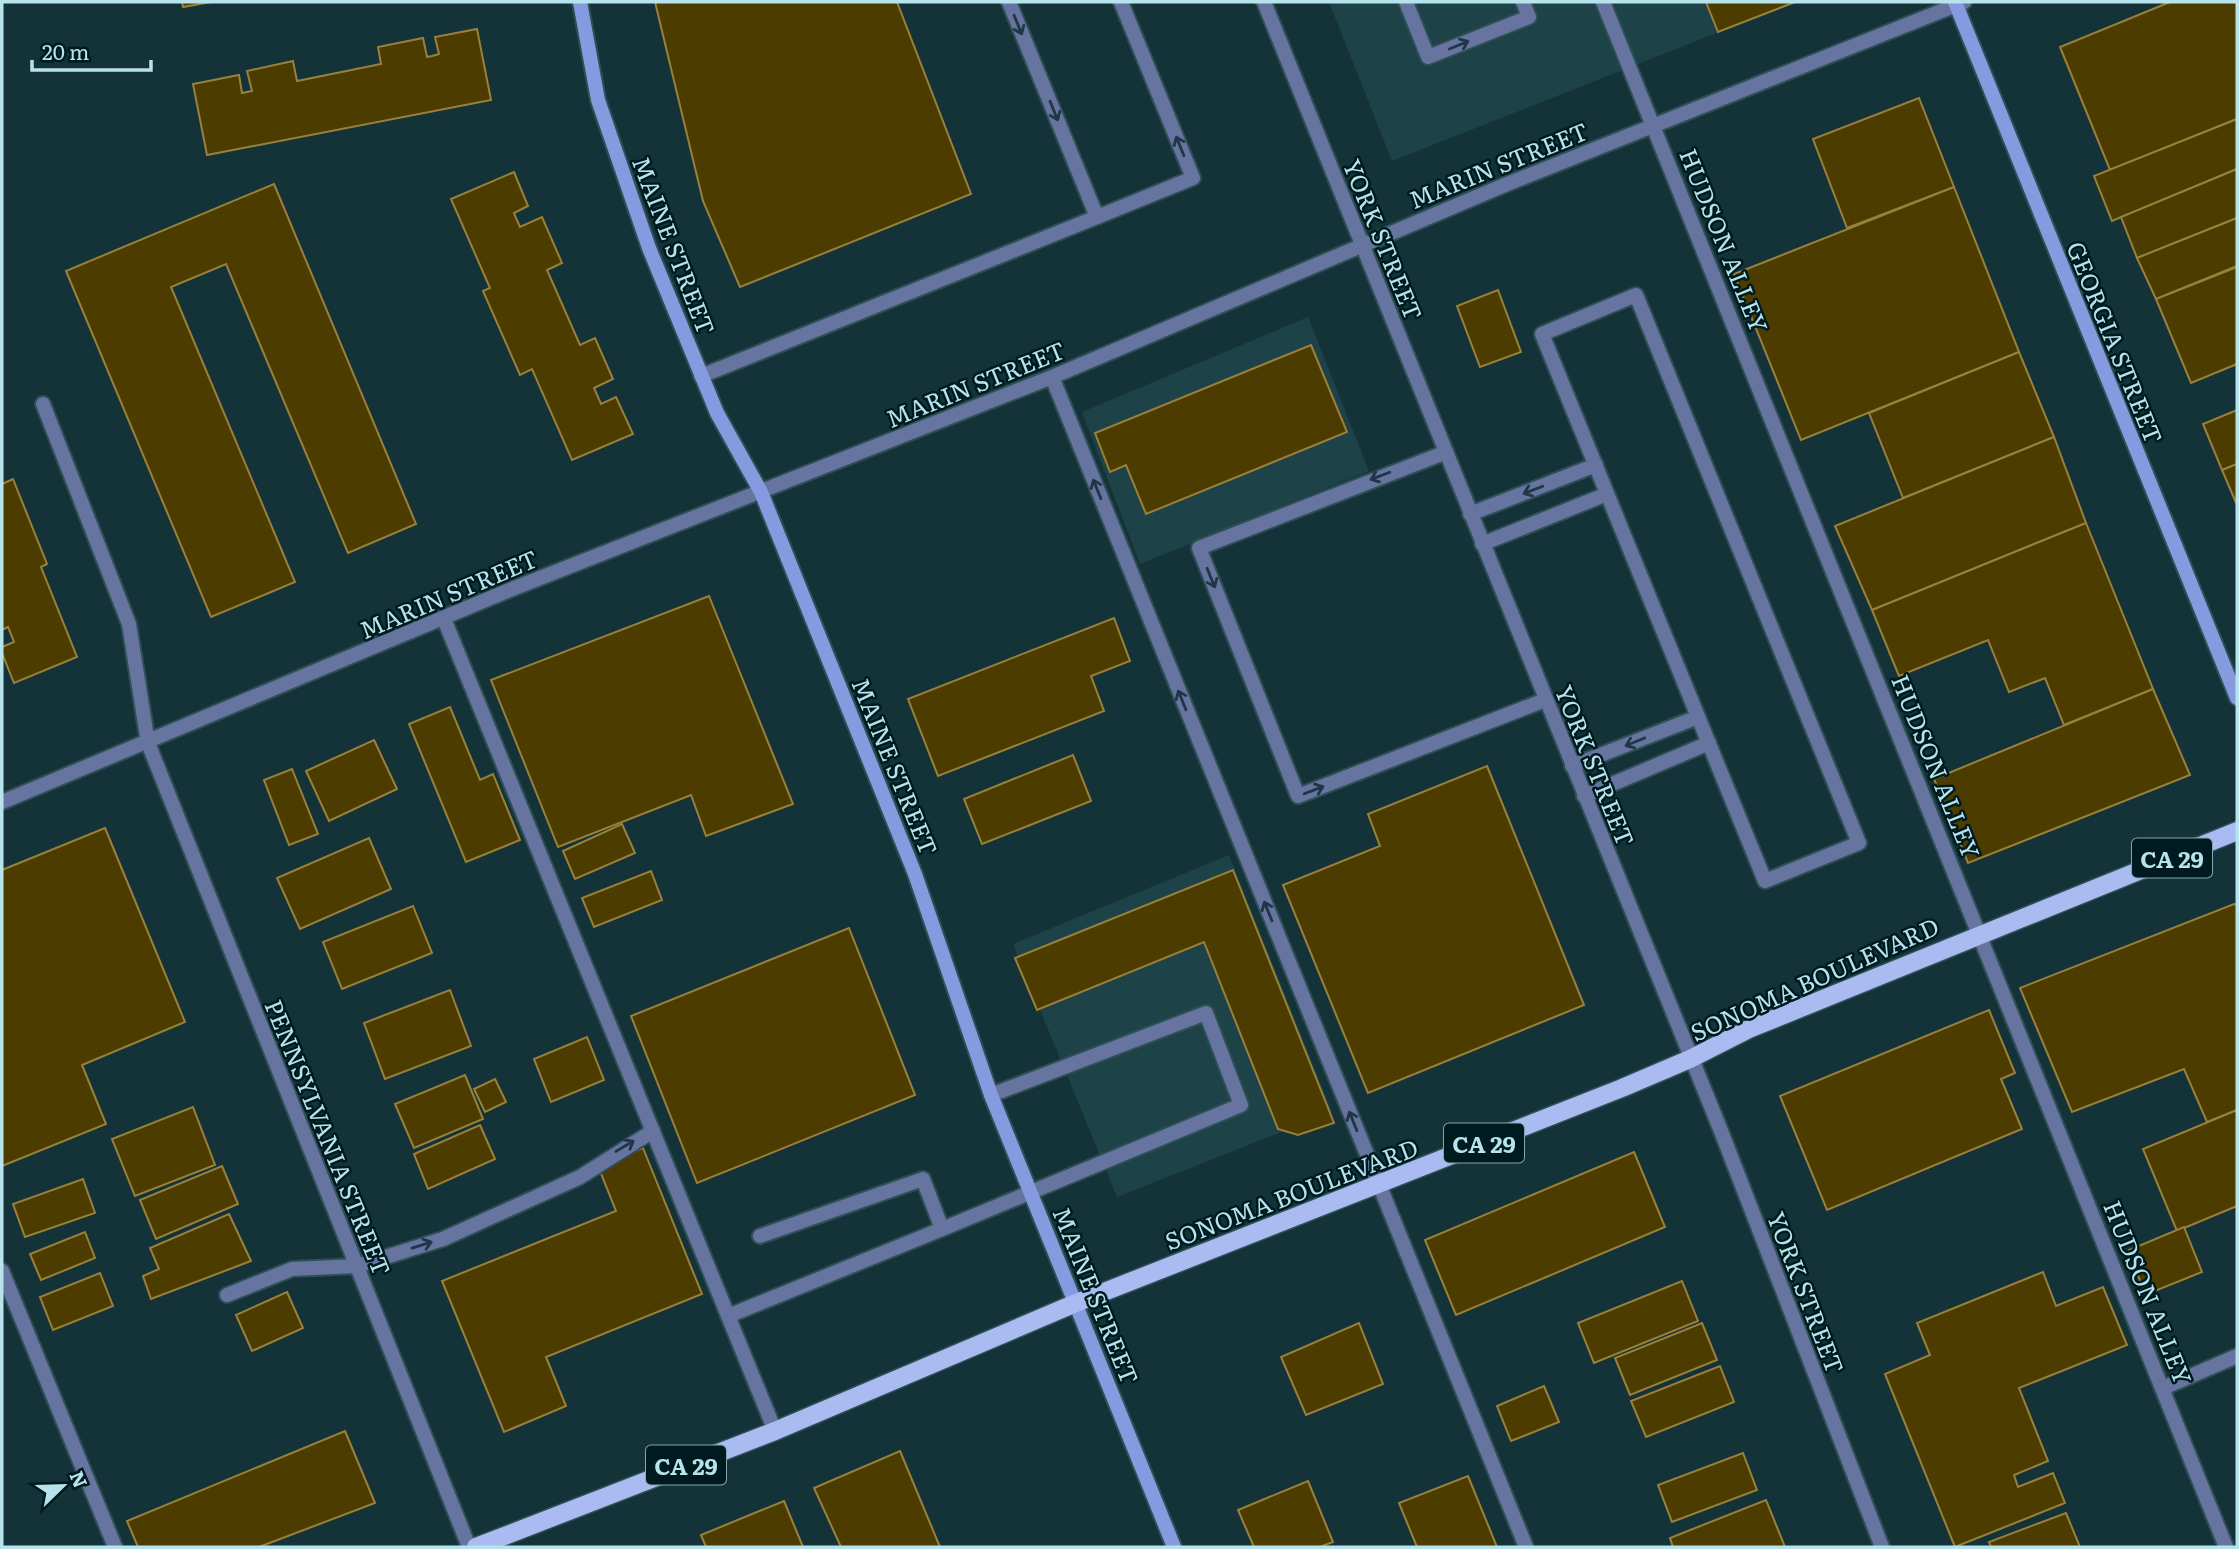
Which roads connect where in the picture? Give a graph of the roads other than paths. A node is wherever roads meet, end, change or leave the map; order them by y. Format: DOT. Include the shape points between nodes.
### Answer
graph roads {
  1 [pos="580,2"];
  2 [pos="1009,2"];
  3 [pos="1121,2"];
  4 [pos="1264,2"];
  5 [pos="1406,2"];
  6 [pos="1523,2"];
  7 [pos="1604,2"];
  8 [pos="1958,3"];
  9 [pos="1654,125"];
  10 [pos="1097,216"];
  11 [pos="1361,246"];
  12 [pos="701,376"];
  13 [pos="1052,377"];
  14 [pos="43,404"];
  15 [pos="1444,453"];
  16 [pos="1596,465"];
  17 [pos="761,492"];
  18 [pos="1607,494"];
  19 [pos="1470,514"];
  20 [pos="1482,544"];
  21 [pos="444,619"];
  22 [pos="2237,698"];
  23 [pos="1545,699"];
  24 [pos="1698,716"];
  25 [pos="148,743"];
  26 [pos="1709,743"];
  27 [pos="1572,766"];
  28 [pos="1584,796"];
  29 [pos="2,802"];
  30 [pos="2237,831"];
  31 [pos="1980,933"];
  32 [pos="1690,1059"];
  33 [pos="991,1095"];
  34 [pos="653,1131"];
  35 [pos="1379,1185"];
  36 [pos="1031,1193"];
  37 [pos="942,1229"];
  38 [pos="760,1236"];
  39 [pos="357,1266"];
  40 [pos="2,1271"];
  41 [pos="227,1295"];
  42 [pos="1076,1304"];
  43 [pos="728,1316"];
  44 [pos="2237,1356"];
  45 [pos="2163,1388"];
  46 [pos="775,1431"];
  47 [pos="115,1547"];
  48 [pos="469,1547"];
  49 [pos="476,1547"];
  50 [pos="1174,1547"];
  51 [pos="1526,1547"];
  52 [pos="1882,1547"];
  53 [pos="2226,1547"];
  1 -- 12 [label="street, MAINE STREET" via="598,100 649,248"];
  2 -- 10 [label="street, one-way"];
  10 -- 3 [label="street, one-way" via="1193,177"];
  4 -- 11 [label="street, YORK STREET"];
  5 -- 6 [label="street, one-way" via="1428,57 1529,17"];
  7 -- 9 [label="street, HUDSON ALLEY"];
  8 -- 9 [label="street, MARIN STREET"];
  8 -- 22 [label="street, GEORGIA STREET"];
  9 -- 11 [label="street, MARIN STREET"];
  9 -- 31 [label="street, HUDSON ALLEY"];
  10 -- 12 [label="street"];
  11 -- 13 [label="street, MARIN STREET"];
  11 -- 15 [label="street, YORK STREET"];
  12 -- 17 [label="street, MAINE STREET"];
  13 -- 17 [label="street, MARIN STREET"];
  35 -- 13 [label="street, one-way"];
  14 -- 25 [label="street, PENNSYLVANIA STREET" via="129,624"];
  15 -- 19 [label="street, YORK STREET"];
  15 -- 23 [label="street, one-way" via="1199,548 1298,796"];
  16 -- 18 [label="street"];
  16 -- 19 [label="street, one-way"];
  16 -- 26 [label="street" via="1542,334 1636,295 1859,843 1765,881"];
  17 -- 21 [label="street, MARIN STREET"];
  17 -- 33 [label="street, MAINE STREET" via="915,874"];
  18 -- 20 [label="street"];
  18 -- 24 [label="street"];
  19 -- 20 [label="street, YORK STREET"];
  20 -- 23 [label="street, YORK STREET"];
  21 -- 25 [label="street, MARIN STREET"];
  21 -- 34 [label="street"];
  23 -- 27 [label="street, YORK STREET"];
  24 -- 26 [label="street"];
  24 -- 27 [label="street, one-way"];
  25 -- 29 [label="street, MARIN STREET"];
  25 -- 39 [label="street, PENNSYLVANIA STREET"];
  26 -- 28 [label="street"];
  27 -- 28 [label="street, YORK STREET"];
  28 -- 32 [label="street, YORK STREET"];
  30 -- 31 [label="main road, SONOMA BOULEVARD / CA 29"];
  31 -- 32 [label="main road, SONOMA BOULEVARD / CA 29" via="1749,1029"];
  31 -- 45 [label="street, HUDSON ALLEY"];
  32 -- 35 [label="main road, SONOMA BOULEVARD / CA 29"];
  32 -- 52 [label="street, YORK STREET"];
  33 -- 36 [label="street, MAINE STREET"];
  33 -- 36 [label="street" via="1206,1013 1241,1105"];
  39 -- 34 [label="street, one-way" via="443,1239 564,1185"];
  34 -- 43 [label="street"];
  35 -- 42 [label="main road, SONOMA BOULEVARD / CA 29"];
  35 -- 51 [label="street"];
  36 -- 37 [label="street"];
  36 -- 42 [label="street, MAINE STREET"];
  37 -- 38 [label="street" via="923,1179"];
  37 -- 43 [label="street"];
  39 -- 41 [label="street" via="292,1269"];
  39 -- 48 [label="street, PENNSYLVANIA STREET"];
  40 -- 47 [label="street"];
  42 -- 46 [label="main road, SONOMA BOULEVARD / CA 29"];
  42 -- 50 [label="street, MAINE STREET"];
  43 -- 46 [label="street"];
  44 -- 45 [label="street"];
  45 -- 53 [label="street, HUDSON ALLEY"];
  46 -- 49 [label="main road, SONOMA BOULEVARD / CA 29"];
}
